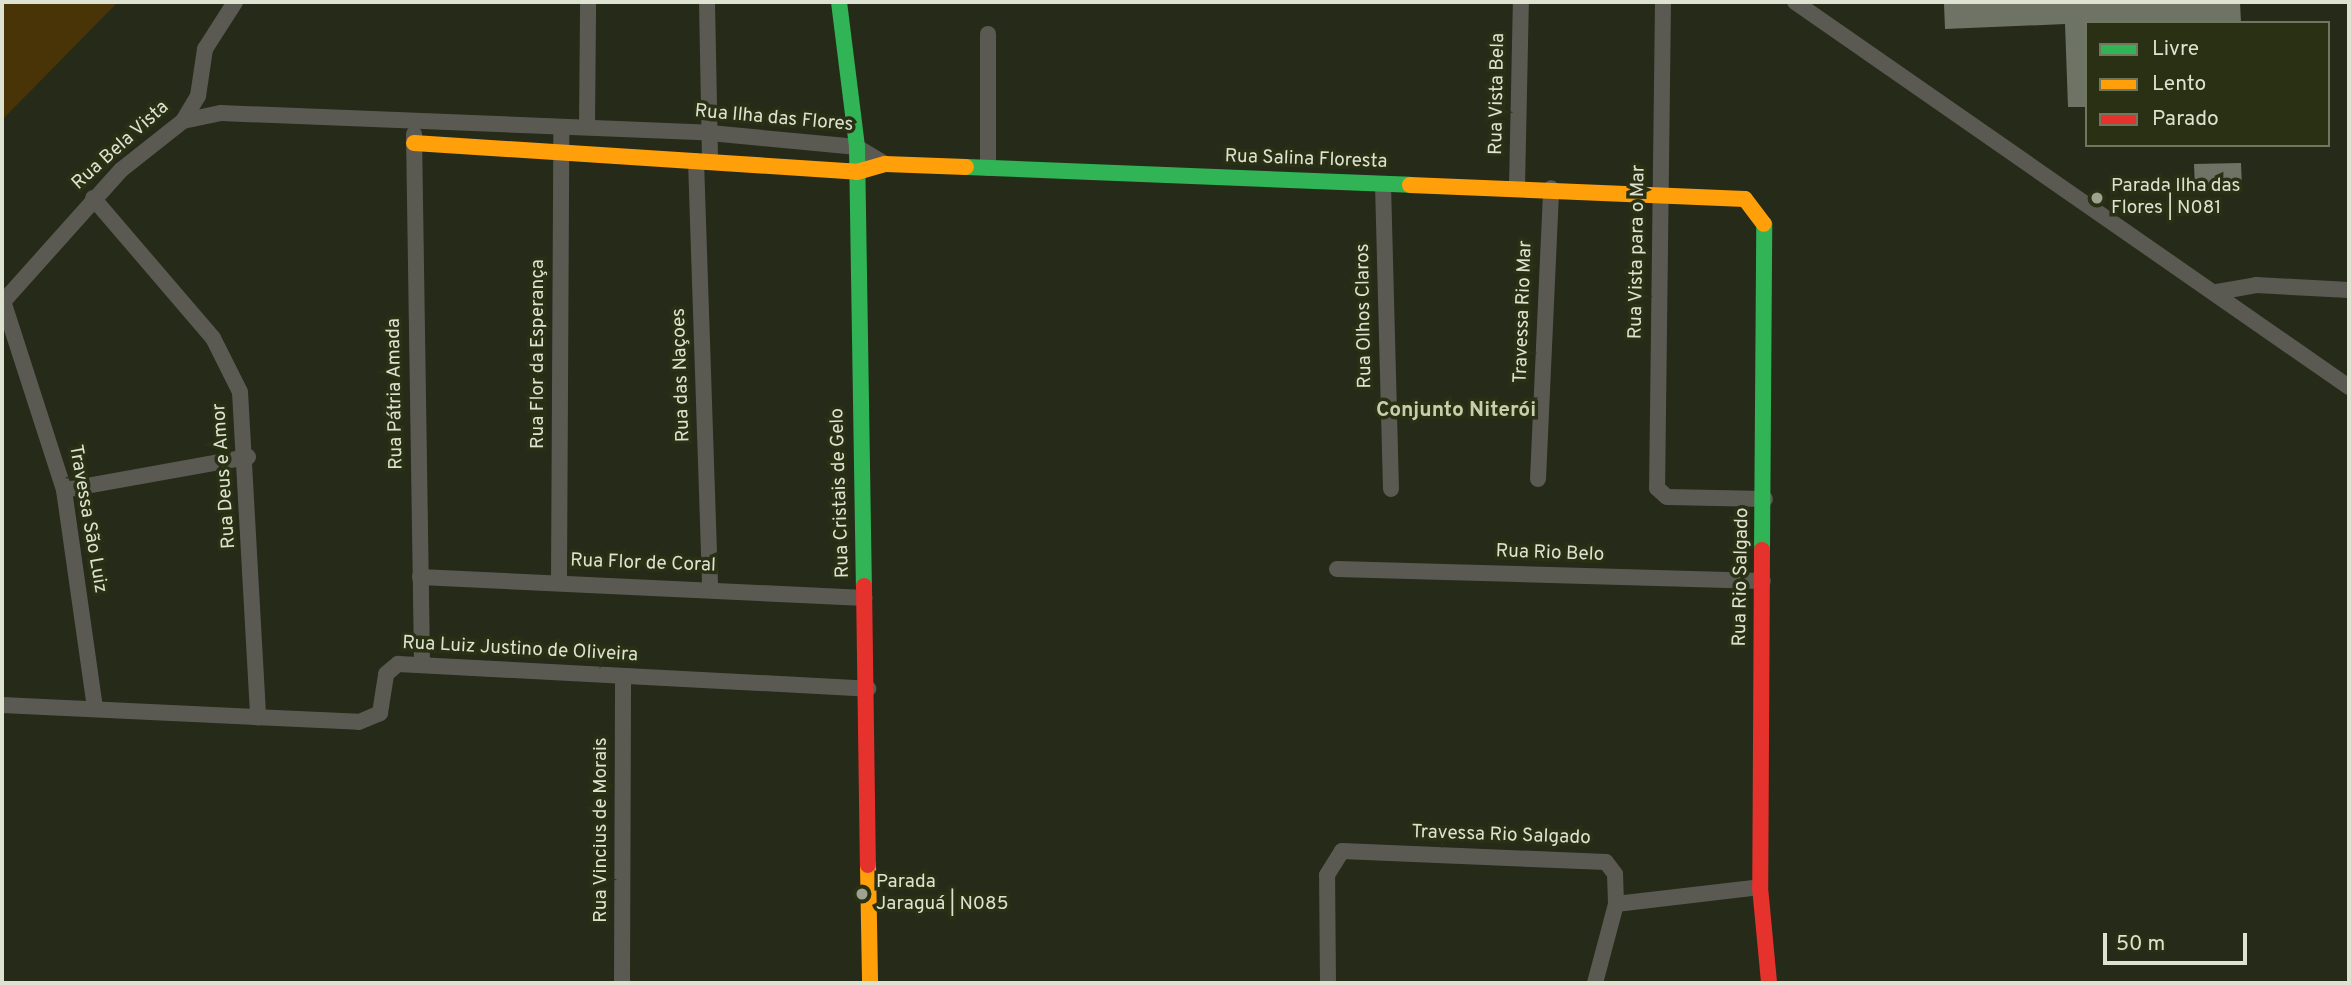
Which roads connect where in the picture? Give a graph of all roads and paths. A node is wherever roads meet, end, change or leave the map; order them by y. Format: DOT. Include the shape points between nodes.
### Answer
graph roads {
  1 [pos="235,2"];
  2 [pos="588,2"];
  3 [pos="707,2"];
  4 [pos="839,2"];
  5 [pos="1521,2"];
  6 [pos="1663,2"];
  7 [pos="1795,2"];
  8 [pos="1814,7"];
  9 [pos="988,34"];
  10 [pos="183,121"];
  11 [pos="414,124"];
  12 [pos="561,127"];
  13 [pos="587,127"];
  14 [pos="709,133"];
  15 [pos="414,143"];
  16 [pos="858,147"];
  17 [pos="561,149"];
  18 [pos="703,161"];
  19 [pos="885,164"];
  20 [pos="988,168"];
  21 [pos="858,172"];
  22 [pos="1383,184"];
  23 [pos="1517,187"];
  24 [pos="1551,188"];
  25 [pos="1658,192"];
  26 [pos="1725,194"];
  27 [pos="93,198"];
  28 [pos="2349,290"];
  29 [pos="2217,292"];
  30 [pos="3,302"];
  31 [pos="2349,387"];
  32 [pos="248,457"];
  33 [pos="1538,479"];
  34 [pos="1391,489"];
  35 [pos="64,491"];
  36 [pos="1765,499"];
  37 [pos="1337,569"];
  38 [pos="420,577"];
  39 [pos="559,581"];
  40 [pos="1763,581"];
  41 [pos="710,587"];
  42 [pos="865,598"];
  43 [pos="422,663"];
  44 [pos="623,676"];
  45 [pos="868,689"];
  46 [pos="2,705"];
  47 [pos="95,709"];
  48 [pos="258,718"];
  49 [pos="1760,887"];
  50 [pos="1616,904"];
  51 [pos="622,983"];
  52 [pos="870,983"];
  53 [pos="1328,983"];
  54 [pos="1595,983"];
  55 [pos="1769,983"];
  1 -- 10 [label="street, Rua Bela Vista" via="205,48 198,96"];
  2 -- 13 [label="street"];
  3 -- 14 [label="street, Rua das Naçoes"];
  4 -- 16 [label="street, Rua Cristais de Gelo"];
  5 -- 23 [label="street, Rua Vista Bela"];
  6 -- 25 [label="street, Rua Vista para o Mar"];
  7 -- 8 [label="street"];
  8 -- 29 [label="street"];
  9 -- 20 [label="street"];
  10 -- 11 [label="street, Rua Ilha das Flores" via="221,113"];
  10 -- 27 [label="street, Rua Bela Vista"];
  11 -- 12 [label="street, Rua Ilha das Flores"];
  11 -- 15 [label="street, Rua Pátria Amada"];
  12 -- 13 [label="street, Rua Ilha das Flores"];
  12 -- 17 [label="street, Rua Flor da Esperança"];
  13 -- 14 [label="street, Rua Ilha das Flores"];
  14 -- 16 [label="street, Rua Ilha das Flores"];
  14 -- 18 [label="street, Rua das Naçoes"];
  15 -- 17 [label="street"];
  15 -- 38 [label="street, Rua Pátria Amada"];
  16 -- 19 [label="street, Rua Ilha das Flores"];
  16 -- 21 [label="street, Rua Cristais de Gelo"];
  17 -- 18 [label="street"];
  17 -- 39 [label="street, Rua Flor da Esperança"];
  18 -- 21 [label="street"];
  18 -- 41 [label="street, Rua das Naçoes"];
  19 -- 20 [label="street, Rua Salina Floresta"];
  19 -- 21 [label="street"];
  20 -- 22 [label="street, Rua Salina Floresta"];
  21 -- 42 [label="street, Rua Cristais de Gelo"];
  22 -- 23 [label="street, Rua Salina Floresta"];
  22 -- 34 [label="street, Rua Olhos Claros"];
  23 -- 24 [label="street, Rua Salina Floresta"];
  24 -- 25 [label="street, Rua Salina Floresta"];
  24 -- 33 [label="street, Travessa Rio Mar"];
  25 -- 26 [label="street, Rua Salina Floresta"];
  25 -- 36 [label="street, Rua Vista para o Mar" via="1657,488 1667,496"];
  26 -- 36 [label="street, Rua Rio Salgado" via="1757,208 1764,222"];
  27 -- 30 [label="street, Rua Bela Vista"];
  27 -- 32 [label="street, Rua Deus e Amor" via="213,338 240,392"];
  28 -- 29 [label="street" via="2256,285"];
  29 -- 31 [label="street"];
  30 -- 35 [label="street, Travessa São Luiz"];
  32 -- 35 [label="street"];
  32 -- 48 [label="street, Rua Deus e Amor"];
  35 -- 47 [label="street, Travessa São Luiz"];
  36 -- 40 [label="street, Rua Rio Salgado"];
  37 -- 40 [label="street, Rua Rio Belo"];
  38 -- 39 [label="street, Rua Flor de Coral"];
  38 -- 43 [label="street, Rua Pátria Amada"];
  39 -- 41 [label="street, Rua Flor de Coral"];
  40 -- 49 [label="street, Rua Rio Salgado"];
  41 -- 42 [label="street, Rua Flor de Coral"];
  42 -- 45 [label="street, Rua Cristais de Gelo"];
  43 -- 44 [label="street, Rua Luiz Justino de Oliveira"];
  43 -- 48 [label="street, Rua Luiz Justino de Oliveira" via="388,669 383,706 373,719"];
  44 -- 45 [label="street, Rua Luiz Justino de Oliveira"];
  44 -- 51 [label="street, Rua Vincius de Morais"];
  45 -- 52 [label="street, Rua Cristais de Gelo"];
  46 -- 47 [label="street, Rua Luiz Justino de Oliveira"];
  47 -- 48 [label="street, Rua Luiz Justino de Oliveira"];
  49 -- 50 [label="street"];
  49 -- 55 [label="street, Rua Rio Salgado"];
  50 -- 53 [label="street, Travessa Rio Salgado" via="1615,874 1606,862 1342,851 1327,875"];
  50 -- 54 [label="street"];
}
